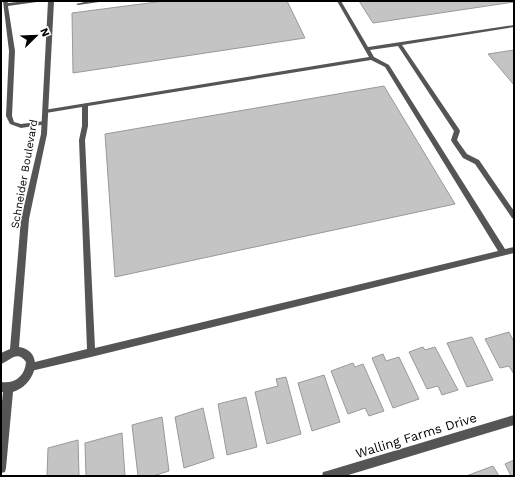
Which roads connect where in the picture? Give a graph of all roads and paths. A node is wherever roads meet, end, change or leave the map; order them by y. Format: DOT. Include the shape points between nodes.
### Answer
graph roads {
  1 [pos="37,1"];
  2 [pos="51,1"];
  3 [pos="99,1"];
  4 [pos="339,1"];
  5 [pos="5,3"];
  6 [pos="78,4"];
  7 [pos="9,22"];
  8 [pos="1,23"];
  9 [pos="514,26"];
  10 [pos="399,44"];
  11 [pos="367,49"];
  12 [pos="372,58"];
  13 [pos="85,104"];
  14 [pos="46,111"];
  15 [pos="45,123"];
  16 [pos="514,216"];
  17 [pos="514,250"];
  18 [pos="503,253"];
  19 [pos="14,351"];
  20 [pos="91,353"];
  21 [pos="1,359"];
  22 [pos="31,367"];
  23 [pos="4,388"];
  24 [pos="514,420"];
  25 [pos="1,468"];
  26 [pos="327,476"];
  1 -- 5 [label="lane"];
  2 -- 14 [label="street, Schneider Boulevard"];
  3 -- 6 [label="lane"];
  4 -- 11 [label="lane"];
  5 -- 7 [label="lane"];
  7 -- 8 [label="lane"];
  7 -- 15 [label="lane" via="12,51 9,116 12,123 21,126"];
  9 -- 10 [label="lane"];
  10 -- 11 [label="lane"];
  10 -- 16 [label="lane" via="457,131 454,140 466,156 477,162"];
  11 -- 12 [label="lane"];
  12 -- 13 [label="lane"];
  12 -- 18 [label="lane" via="387,66"];
  13 -- 14 [label="lane"];
  13 -- 20 [label="lane" via="82,140"];
  14 -- 15 [label="street, Schneider Boulevard"];
  15 -- 19 [label="street, Schneider Boulevard" via="25,219"];
  17 -- 18 [label="lane"];
  18 -- 20 [label="lane"];
  19 -- 21 [label="street"];
  19 -- 22 [label="street" via="25,353 31,361"];
  20 -- 22 [label="lane"];
  22 -- 23 [label="street" via="20,384"];
  23 -- 25 [label="street"];
  24 -- 26 [label="street, Walling Farms Drive"];
}
